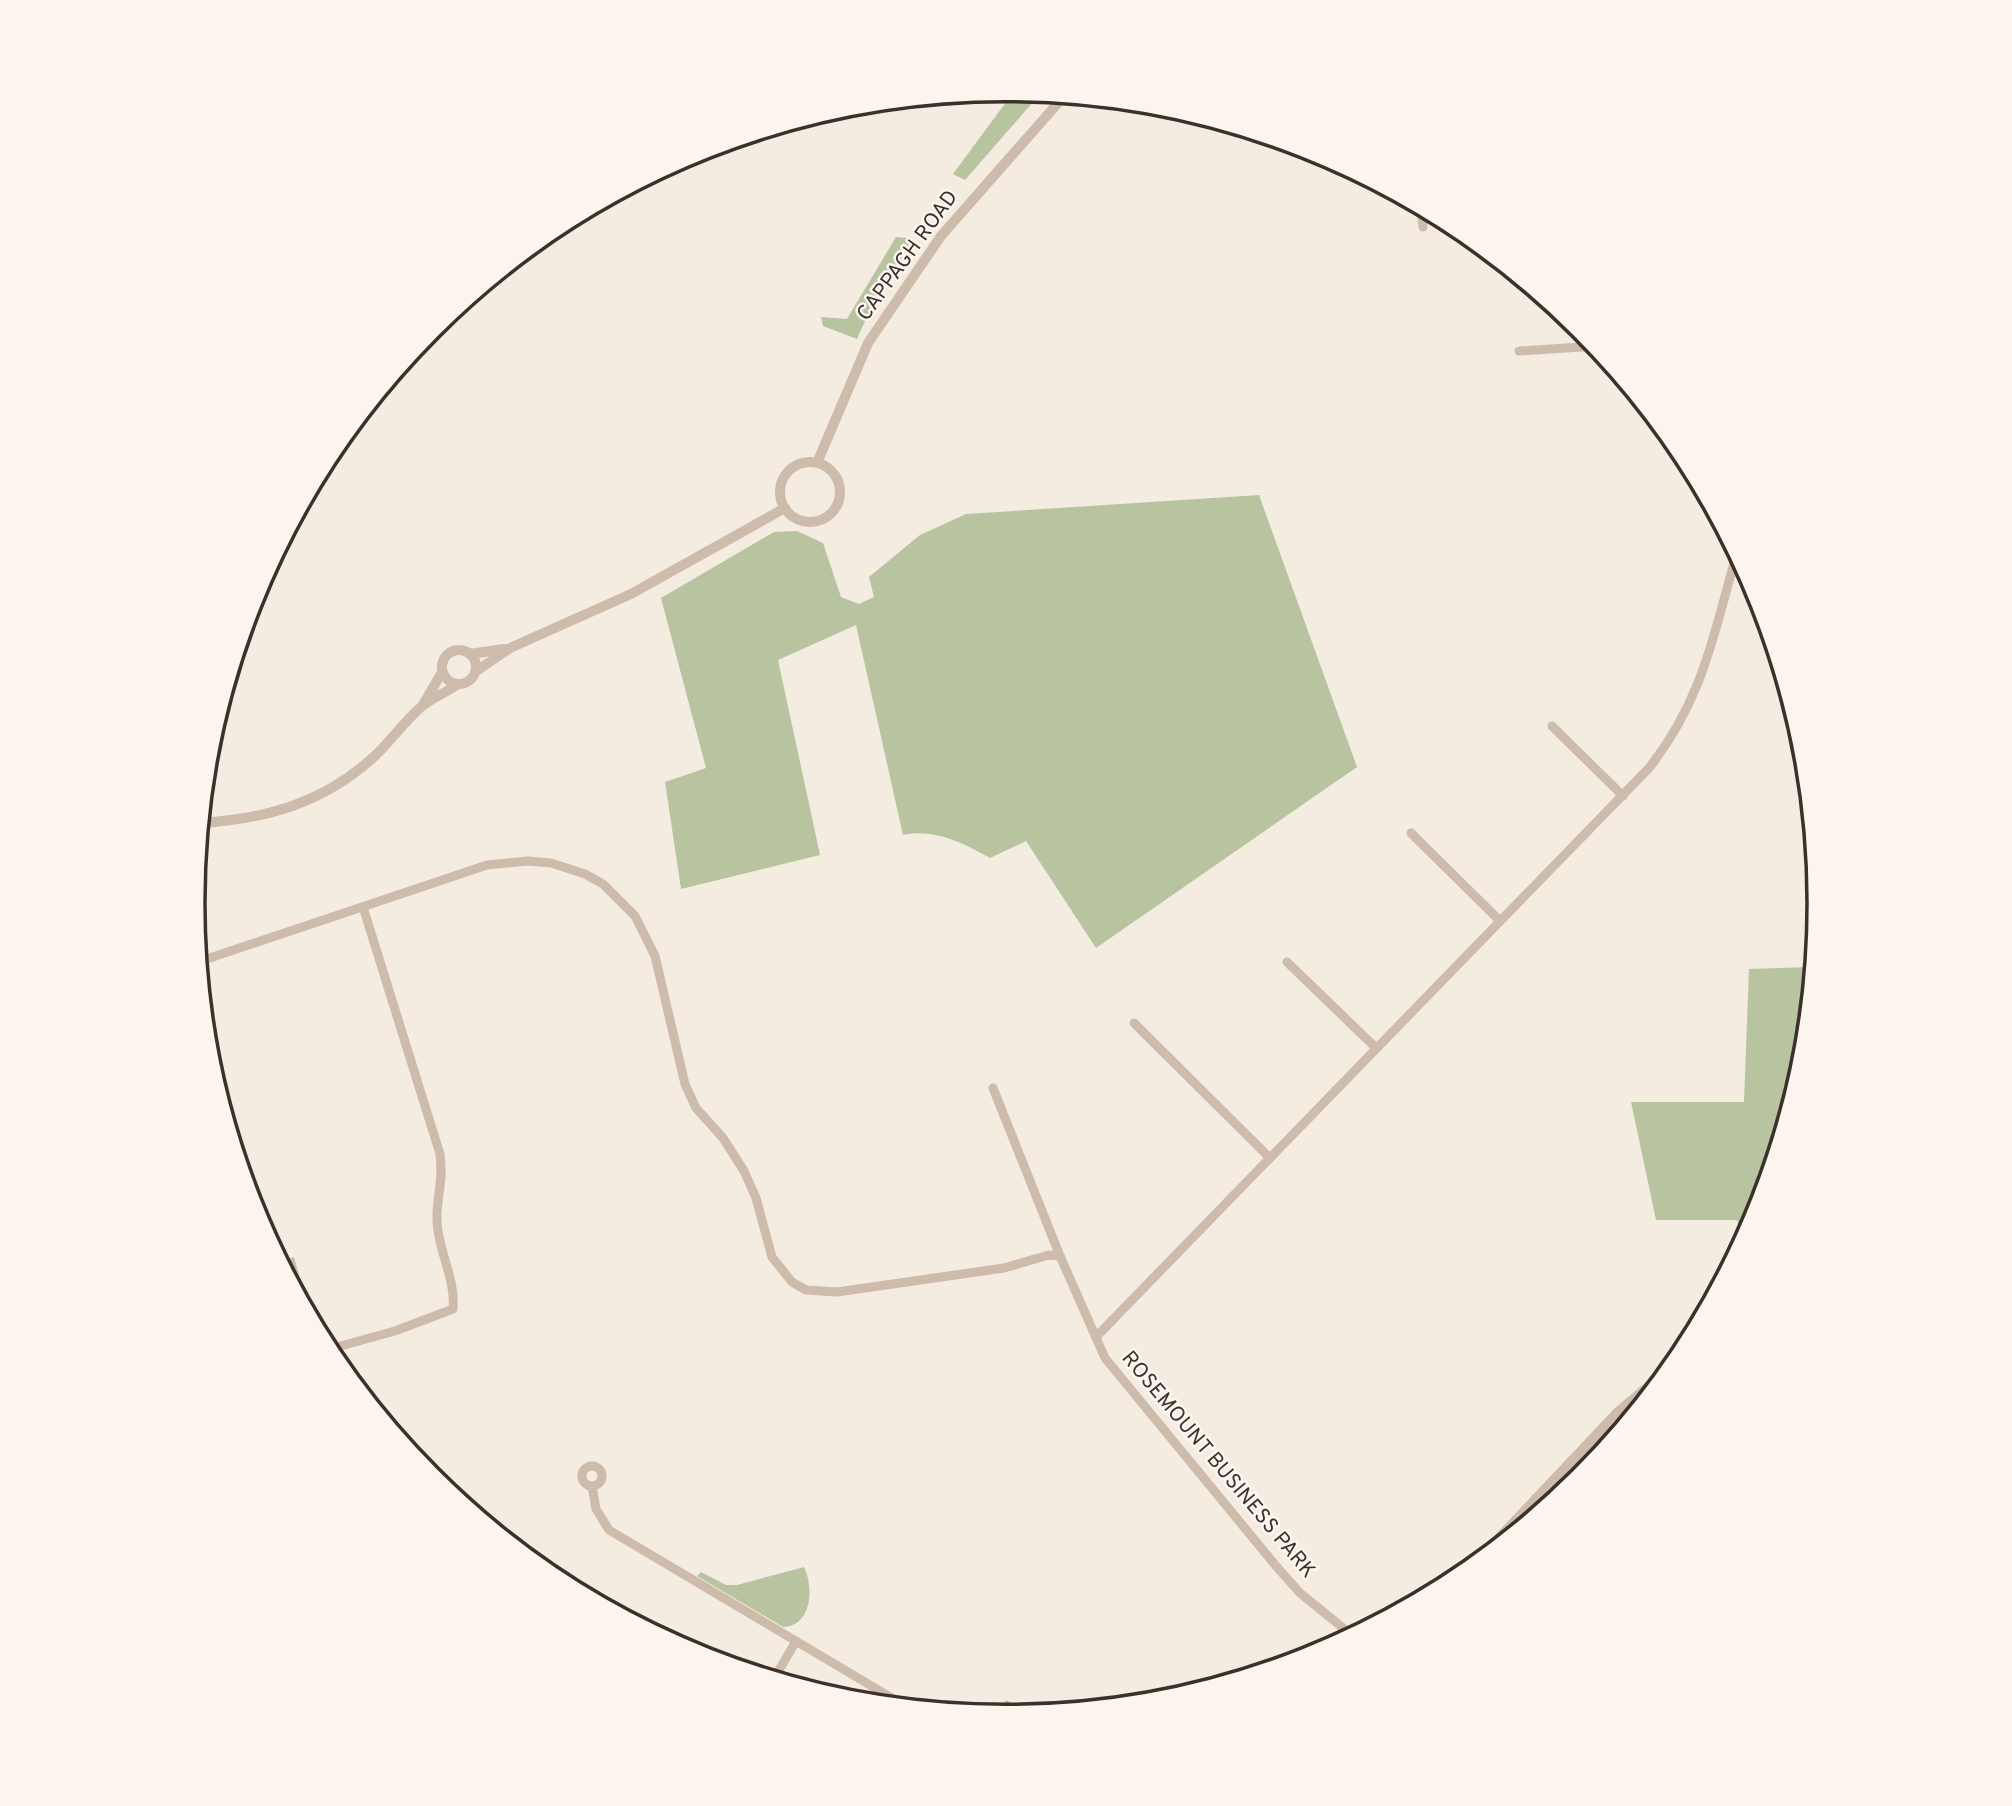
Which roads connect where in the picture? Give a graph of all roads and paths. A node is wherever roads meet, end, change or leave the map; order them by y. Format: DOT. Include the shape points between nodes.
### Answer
graph roads {
  1 [pos="1058,103"];
  2 [pos="1422,219"];
  3 [pos="1423,227"];
  4 [pos="1583,347"];
  5 [pos="1519,351"];
  6 [pos="817,463"];
  7 [pos="785,508"];
  8 [pos="1733,567"];
  9 [pos="510,648"];
  10 [pos="470,654"];
  11 [pos="442,672"];
  12 [pos="475,673"];
  13 [pos="458,684"];
  14 [pos="423,705"];
  15 [pos="1552,726"];
  16 [pos="1623,796"];
  17 [pos="209,822"];
  18 [pos="1411,833"];
  19 [pos="363,907"];
  20 [pos="1500,920"];
  21 [pos="206,959"];
  22 [pos="1287,962"];
  23 [pos="1133,1023"];
  24 [pos="1375,1047"];
  25 [pos="993,1088"];
  26 [pos="1269,1158"];
  27 [pos="1060,1256"];
  28 [pos="1096,1337"];
  29 [pos="339,1347"];
  30 [pos="1640,1393"];
  31 [pos="592,1486"];
  32 [pos="1513,1524"];
  33 [pos="1344,1629"];
  34 [pos="796,1641"];
  35 [pos="779,1671"];
  36 [pos="888,1696"];
  1 -- 6 [label="street, CAPPAGH ROAD" via="941,236 868,343"];
  2 -- 3 [label="street"];
  4 -- 5 [label="street"];
  6 -- 7 [label="street" via="798,465 783,479 780,489"];
  6 -- 7 [label="street" via="836,476 840,486 837,505 815,522 797,519"];
  7 -- 9 [label="street" via="631,594"];
  8 -- 16 [label="street" via="1691,705 1666,747"];
  9 -- 10 [label="street"];
  9 -- 12 [label="street"];
  10 -- 11 [label="street" via="458,649 448,653"];
  10 -- 12 [label="street"];
  11 -- 13 [label="street"];
  11 -- 14 [label="street"];
  12 -- 13 [label="street"];
  13 -- 14 [label="street"];
  14 -- 17 [label="street" via="376,755 309,800 275,814"];
  15 -- 16 [label="street"];
  16 -- 20 [label="street"];
  18 -- 20 [label="street"];
  19 -- 21 [label="street"];
  19 -- 27 [label="street" via="487,865 528,861 584,874 620,899 655,956 685,1084 696,1108 744,1171 780,1271 806,1290 837,1292"];
  19 -- 29 [label="street" via="440,1154 443,1179 437,1218 454,1297 453,1309"];
  20 -- 24 [label="street"];
  22 -- 24 [label="street"];
  23 -- 26 [label="street"];
  24 -- 26 [label="street"];
  25 -- 27 [label="street, ROSEMOUNT BUSINESS PARK"];
  26 -- 28 [label="street"];
  27 -- 28 [label="street, ROSEMOUNT BUSINESS PARK"];
  28 -- 33 [label="street, ROSEMOUNT BUSINESS PARK" via="1105,1358 1276,1566"];
  30 -- 32 [label="street"];
  31 -- 34 [label="street" via="596,1509 609,1530"];
  34 -- 35 [label="street"];
  34 -- 36 [label="street"];
}
